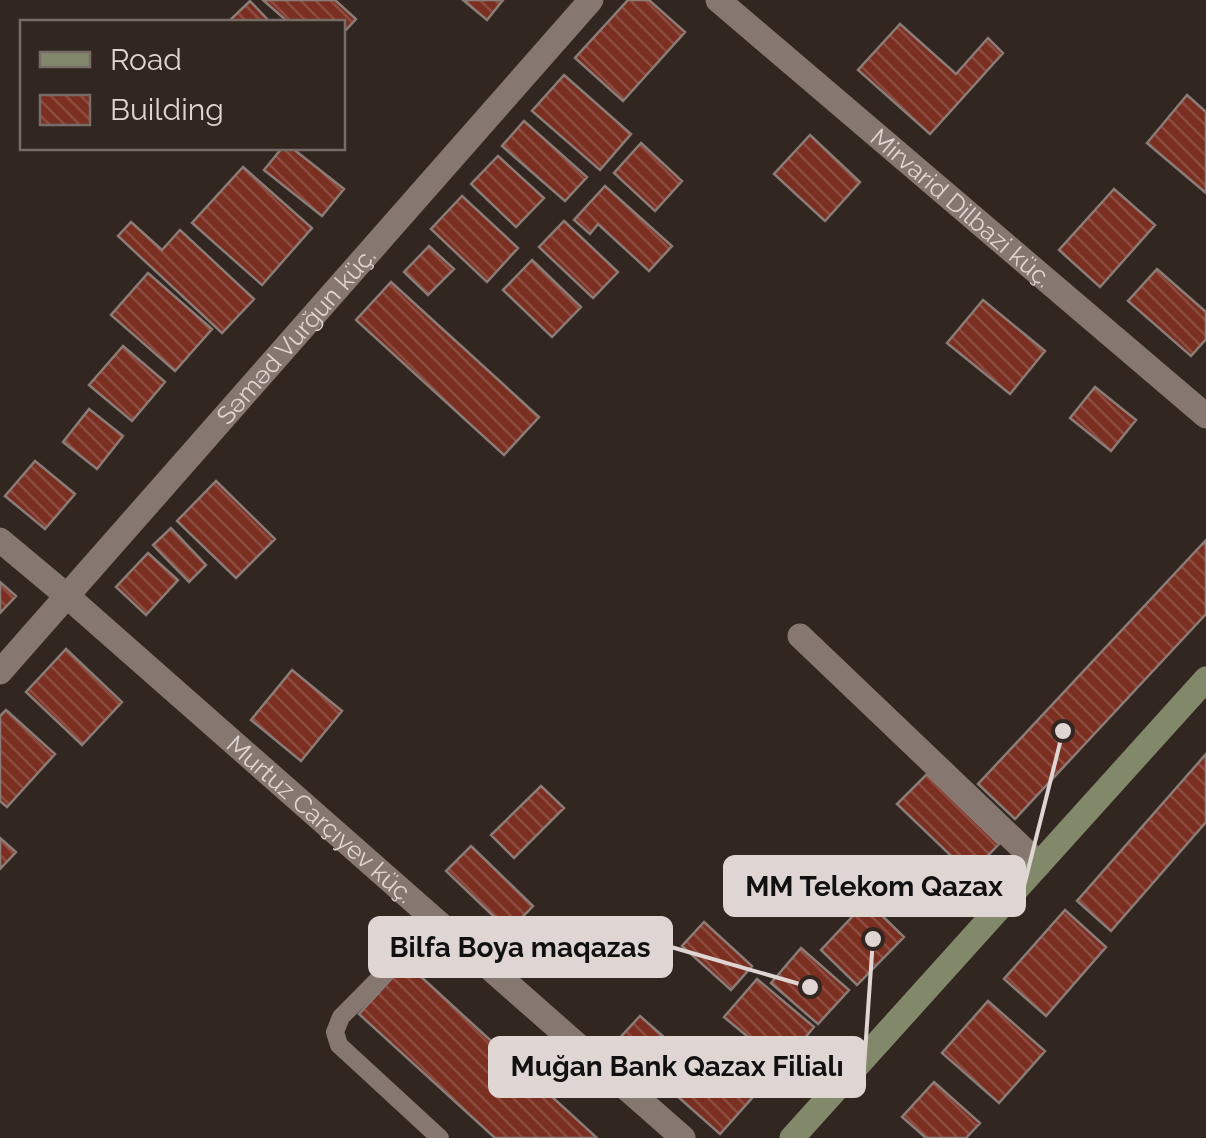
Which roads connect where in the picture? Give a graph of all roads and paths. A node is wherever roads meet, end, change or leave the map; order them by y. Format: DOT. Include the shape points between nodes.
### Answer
graph roads {
  1 [pos="591,0"];
  2 [pos="718,0"];
  3 [pos="1206,416"];
  4 [pos="0,540"];
  5 [pos="67,596"];
  6 [pos="800,636"];
  7 [pos="0,672"];
  8 [pos="1206,679"];
  9 [pos="1039,864"];
  10 [pos="436,920"];
  11 [pos="440,1138"];
  12 [pos="682,1138"];
  13 [pos="792,1138"];
  1 -- 5 [label="street, Səməd Vurğun küç."];
  2 -- 3 [label="street, Mirvarid Dilbazi küç."];
  4 -- 5 [label="street, Murtuz Carçıyev küç."];
  5 -- 7 [label="street, Səməd Vurğun küç."];
  5 -- 10 [label="street, Murtuz Carçıyev küç."];
  6 -- 9 [label="street"];
  8 -- 9 [label="main road"];
  9 -- 13 [label="main road"];
  10 -- 11 [label="lane" via="341,1016 335,1032 339,1045"];
  10 -- 12 [label="street, Murtuz Carçıyev küç."];
}
